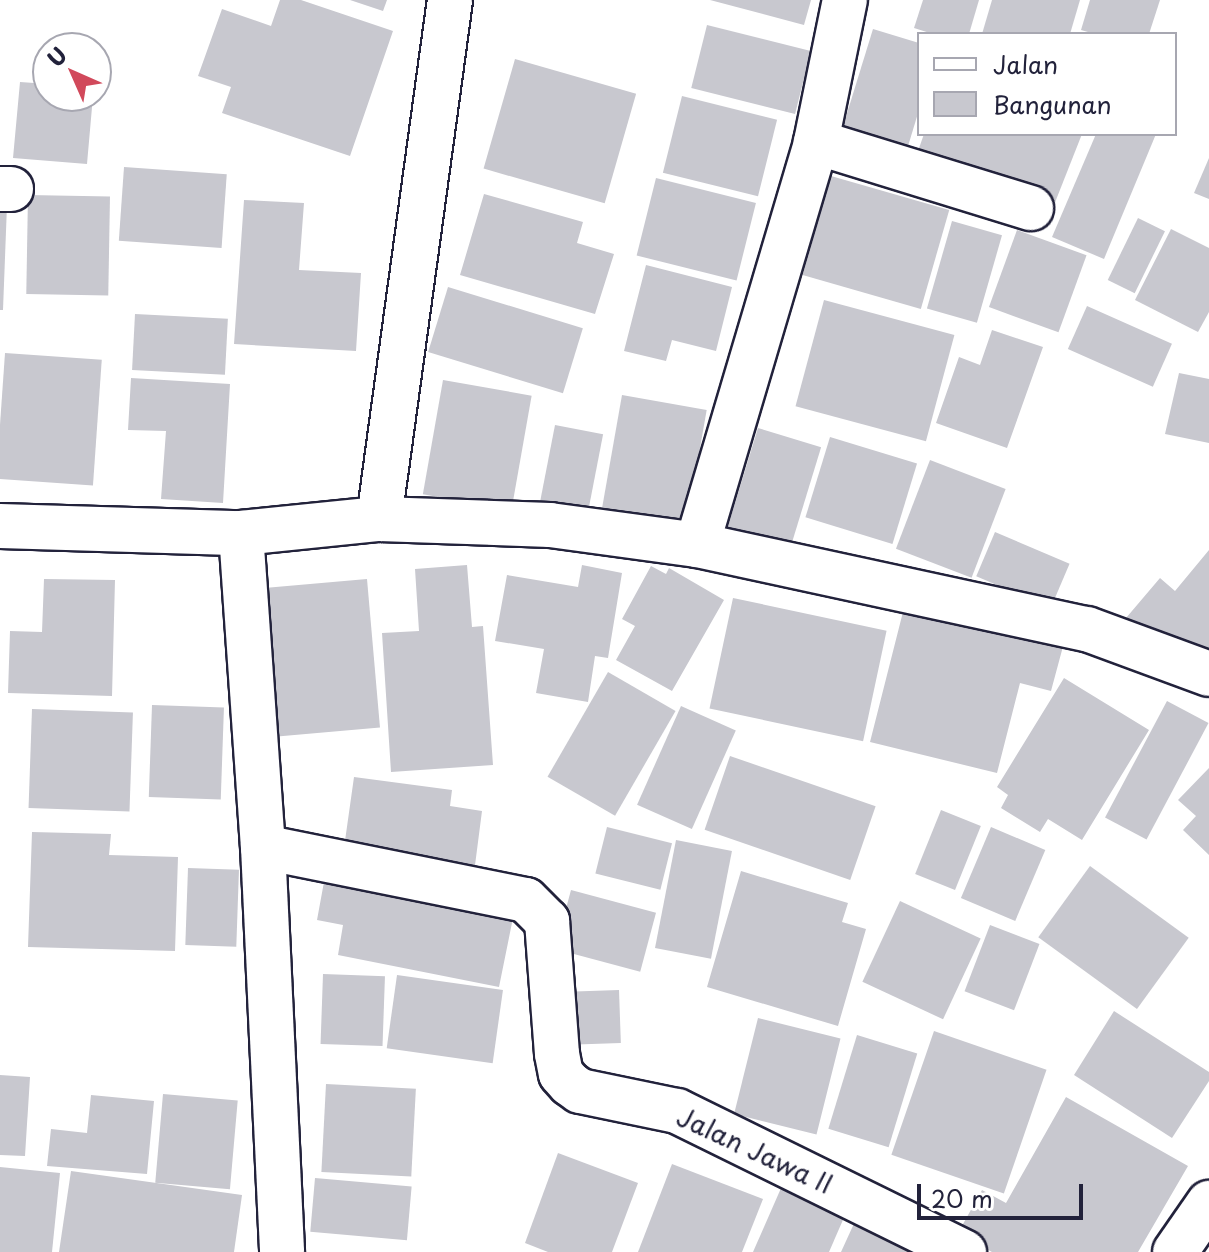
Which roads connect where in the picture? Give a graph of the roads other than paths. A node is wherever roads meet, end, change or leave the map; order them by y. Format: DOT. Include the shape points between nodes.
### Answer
graph roads {
  1 [pos="450,0"];
  2 [pos="845,0"];
  3 [pos="816,142"];
  4 [pos="1031,208"];
  5 [pos="379,519"];
  6 [pos="0,526"];
  7 [pos="241,533"];
  8 [pos="697,545"];
  9 [pos="1209,674"];
  10 [pos="263,847"];
  11 [pos="1209,1203"];
  12 [pos="282,1252"];
  13 [pos="964,1252"];
  14 [pos="1175,1252"];
  1 -- 5 [label="street"];
  2 -- 3 [label="street"];
  3 -- 4 [label="street"];
  3 -- 8 [label="street"];
  5 -- 7 [label="street"];
  5 -- 8 [label="street" via="550,525"];
  6 -- 7 [label="street"];
  7 -- 10 [label="street"];
  8 -- 9 [label="street" via="1087,629"];
  10 -- 12 [label="street"];
  10 -- 13 [label="street, Jalan Jawa II" via="526,900 547,921 557,1054 561,1074 570,1084 580,1091 677,1111"];
  11 -- 14 [label="street"];
}
